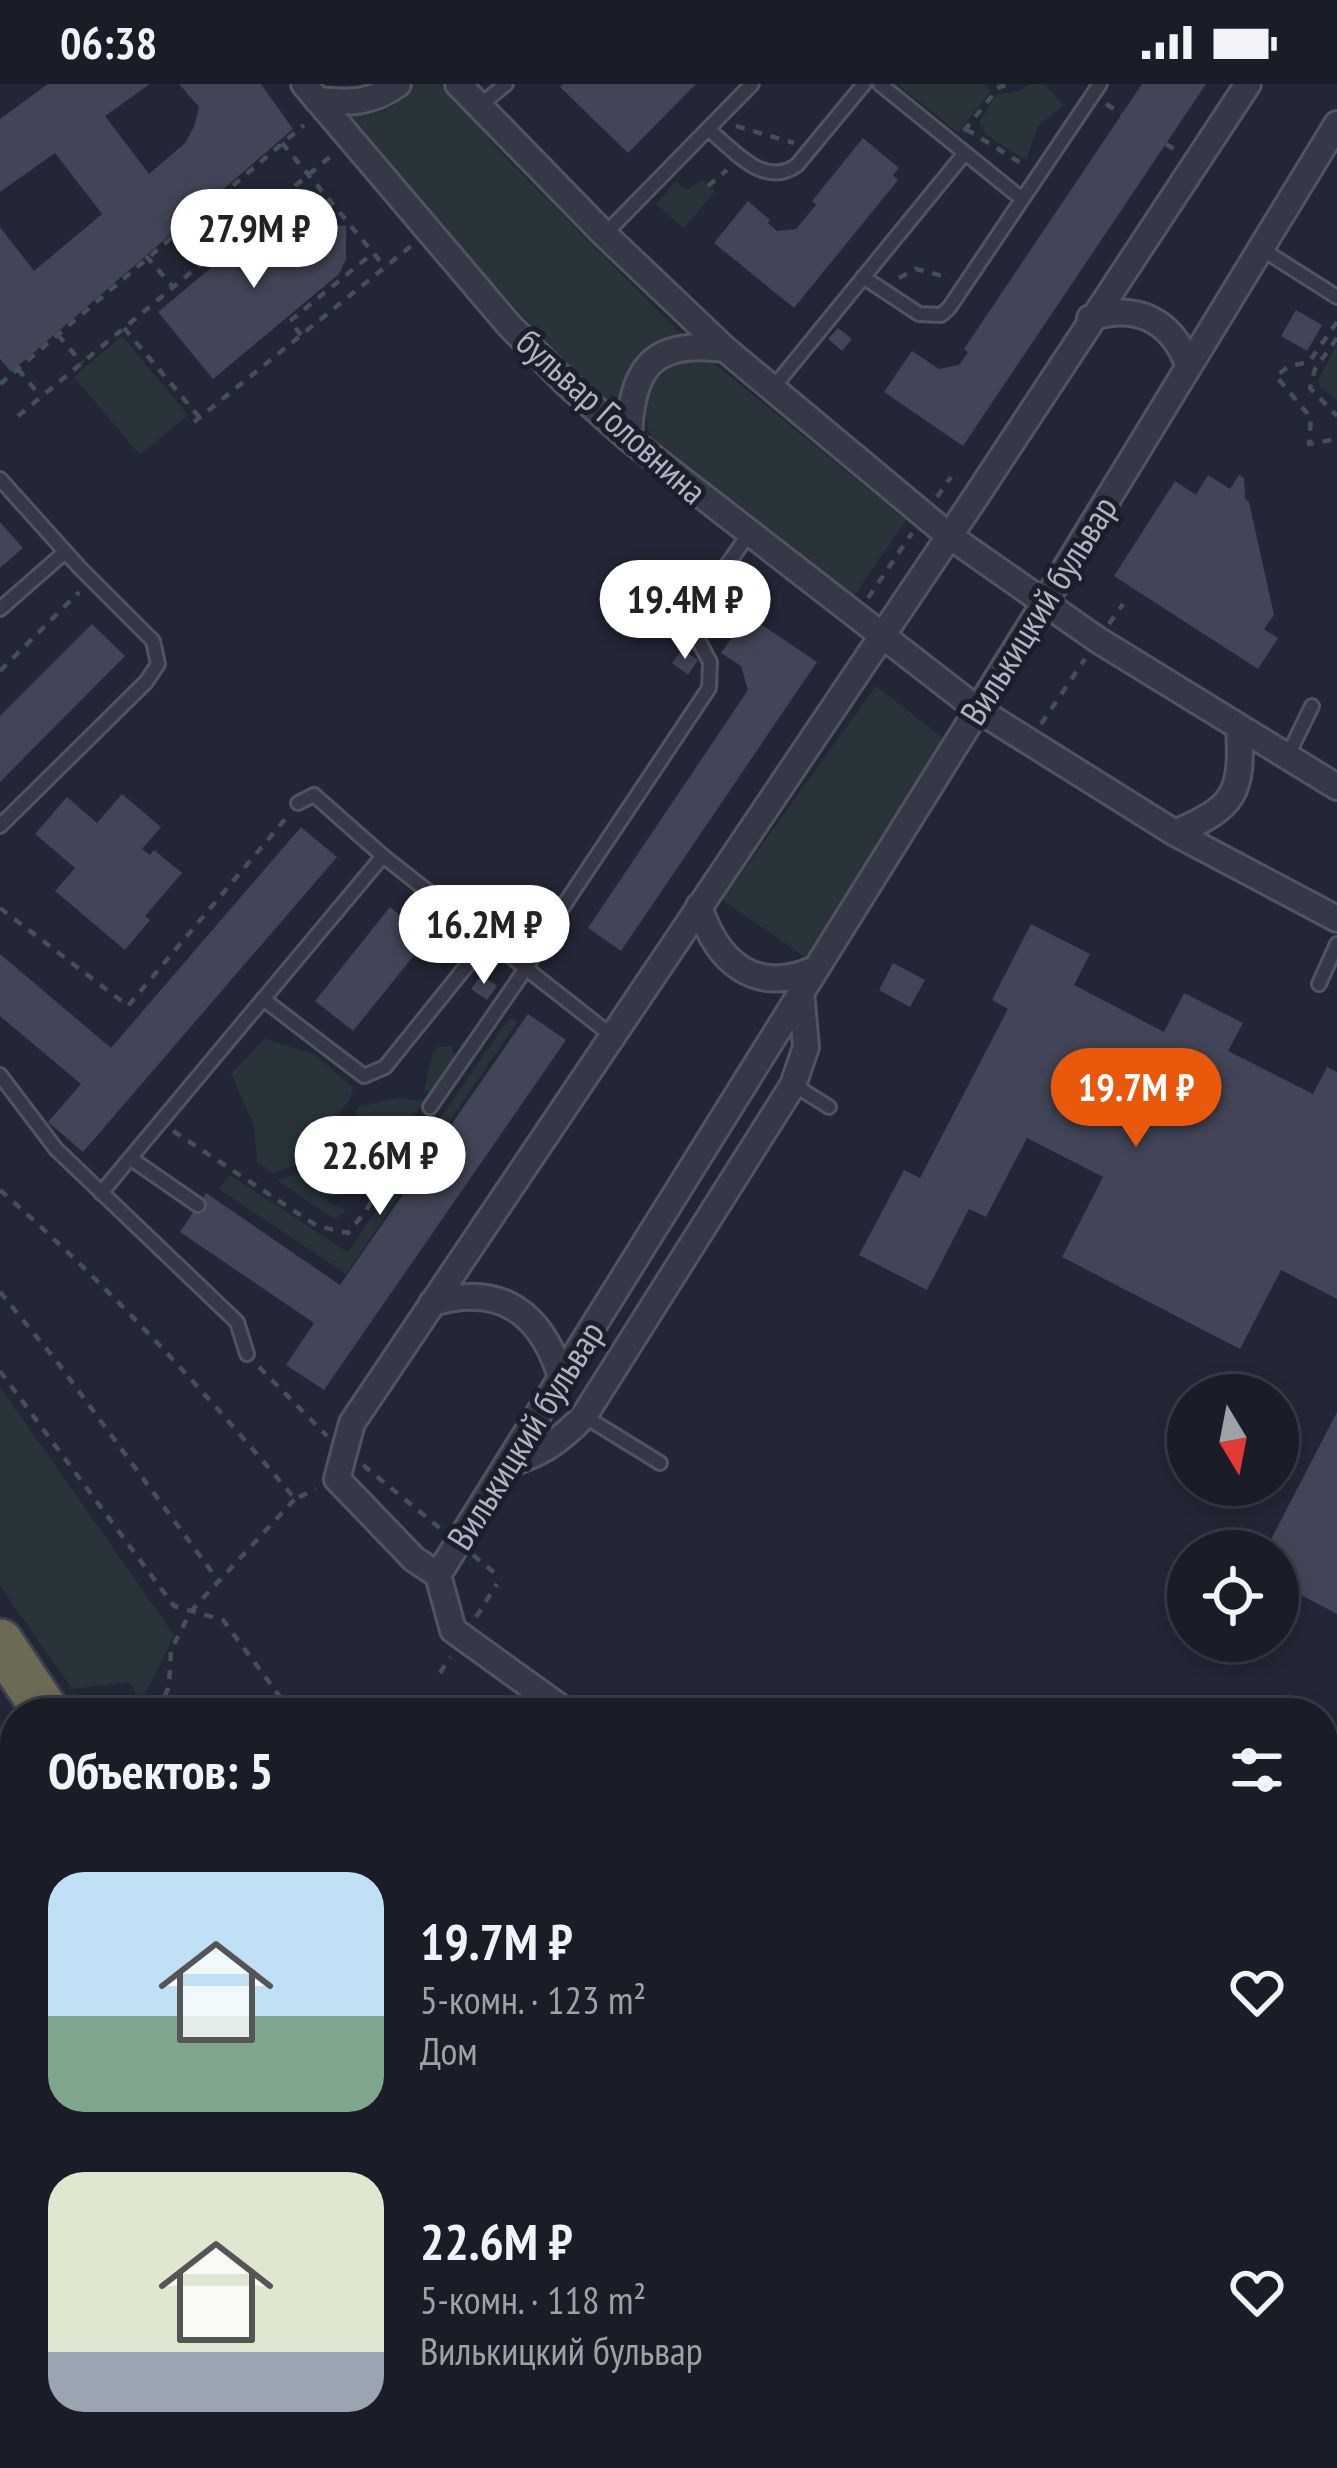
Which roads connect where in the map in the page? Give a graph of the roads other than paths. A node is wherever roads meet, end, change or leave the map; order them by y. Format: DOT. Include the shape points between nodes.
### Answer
graph roads {
  1 [pos="398,84"];
  2 [pos="458,84"];
  3 [pos="506,84"];
  4 [pos="752,84"];
  5 [pos="863,84"];
  6 [pos="880,84"];
  7 [pos="1100,84"];
  8 [pos="1248,84"];
  9 [pos="311,92"];
  10 [pos="478,107"];
  11 [pos="712,124"];
  12 [pos="1337,124"];
  13 [pos="959,148"];
  14 [pos="1022,200"];
  15 [pos="604,234"];
  16 [pos="1260,248"];
  17 [pos="863,278"];
  18 [pos="1337,297"];
  19 [pos="1090,318"];
  20 [pos="725,349"];
  21 [pos="1188,365"];
  22 [pos="771,390"];
  23 [pos="629,439"];
  24 [pos="0,479"];
  25 [pos="748,535"];
  26 [pos="948,535"];
  27 [pos="65,552"];
  28 [pos="1043,605"];
  29 [pos="0,609"];
  30 [pos="881,635"];
  31 [pos="1312,706"];
  32 [pos="977,710"];
  33 [pos="1239,728"];
  34 [pos="1286,758"];
  35 [pos="1337,787"];
  36 [pos="298,803"];
  37 [pos="0,826"];
  38 [pos="1175,833"];
  39 [pos="383,856"];
  40 [pos="699,906"];
  41 [pos="1337,919"];
  42 [pos="489,938"];
  43 [pos="1337,944"];
  44 [pos="527,967"];
  45 [pos="808,980"];
  46 [pos="1319,984"];
  47 [pos="263,999"];
  48 [pos="612,1036"];
  49 [pos="0,1075"];
  50 [pos="793,1084"];
  51 [pos="430,1107"];
  52 [pos="829,1107"];
  53 [pos="130,1158"];
  54 [pos="101,1193"];
  55 [pos="198,1205"];
  56 [pos="432,1303"];
  57 [pos="247,1354"];
  58 [pos="561,1377"];
  59 [pos="584,1417"];
  60 [pos="660,1463"];
  61 [pos="507,1464"];
  62 [pos="438,1575"];
  63 [pos="0,1642"];
  64 [pos="37,1698"];
  65 [pos="547,1698"];
  1 -- 9 [label="street" via="361,103"];
  2 -- 10 [label="street"];
  3 -- 10 [label="lane"];
  4 -- 11 [label="lane"];
  5 -- 11 [label="lane" via="785,173 771,175 742,157"];
  6 -- 13 [label="lane"];
  7 -- 14 [label="lane"];
  8 -- 19 [label="street"];
  9 -- 23 [label="street, бульвар Головнина" via="509,325"];
  10 -- 15 [label="street"];
  11 -- 15 [label="lane"];
  12 -- 16 [label="street, Вилькицкий бульвар"];
  13 -- 14 [label="lane"];
  13 -- 17 [label="lane"];
  14 -- 17 [label="lane" via="949,308 930,318"];
  15 -- 20 [label="street"];
  16 -- 18 [label="lane"];
  16 -- 21 [label="street, Вилькицкий бульвар"];
  17 -- 22 [label="lane"];
  19 -- 21 [label="street" via="1131,311 1151,317 1168,329"];
  19 -- 26 [label="street"];
  20 -- 22 [label="street"];
  20 -- 23 [label="street" via="672,348 652,361 631,397"];
  21 -- 28 [label="street, Вилькицкий бульвар"];
  22 -- 26 [label="street"];
  23 -- 25 [label="street, бульвар Головнина"];
  24 -- 27 [label="lane"];
  25 -- 30 [label="street, бульвар Головнина"];
  25 -- 44 [label="lane" via="688,621 710,662 709,688"];
  26 -- 28 [label="street"];
  26 -- 30 [label="street"];
  27 -- 29 [label="lane"];
  27 -- 37 [label="lane" via="153,641 158,664"];
  28 -- 32 [label="street, Вилькицкий бульвар"];
  28 -- 33 [label="street"];
  30 -- 32 [label="street, бульвар Головнина"];
  30 -- 40 [label="street"];
  31 -- 34 [label="lane"];
  32 -- 38 [label="street, бульвар Головнина"];
  32 -- 45 [label="street, Вилькицкий бульвар"];
  33 -- 34 [label="street"];
  33 -- 38 [label="street" via="1239,783 1229,802"];
  34 -- 35 [label="street"];
  36 -- 39 [label="lane" via="314,795"];
  38 -- 41 [label="street, бульвар Головнина"];
  39 -- 42 [label="lane"];
  39 -- 47 [label="lane"];
  40 -- 45 [label="street" via="714,944 742,970"];
  40 -- 48 [label="street"];
  42 -- 44 [label="lane"];
  42 -- 47 [label="lane" via="385,1067 364,1076"];
  43 -- 46 [label="lane"];
  44 -- 48 [label="lane"];
  44 -- 51 [label="lane"];
  45 -- 50 [label="street" via="806,1048"];
  45 -- 58 [label="street, Вилькицкий бульвар"];
  47 -- 53 [label="lane"];
  48 -- 56 [label="street"];
  49 -- 54 [label="lane"];
  50 -- 52 [label="lane"];
  50 -- 59 [label="street"];
  53 -- 54 [label="lane"];
  53 -- 55 [label="lane"];
  54 -- 57 [label="lane" via="237,1322"];
  56 -- 58 [label="street" via="473,1295 522,1311"];
  56 -- 62 [label="street, Вилькицкий бульвар" via="352,1424 338,1479"];
  58 -- 61 [label="street, Вилькицкий бульвар"];
  59 -- 60 [label="lane"];
  59 -- 61 [label="street" via="536,1456"];
  61 -- 62 [label="street, Вилькицкий бульвар"];
  62 -- 65 [label="street" via="453,1630"];
  63 -- 64 [label="highway"];
}
